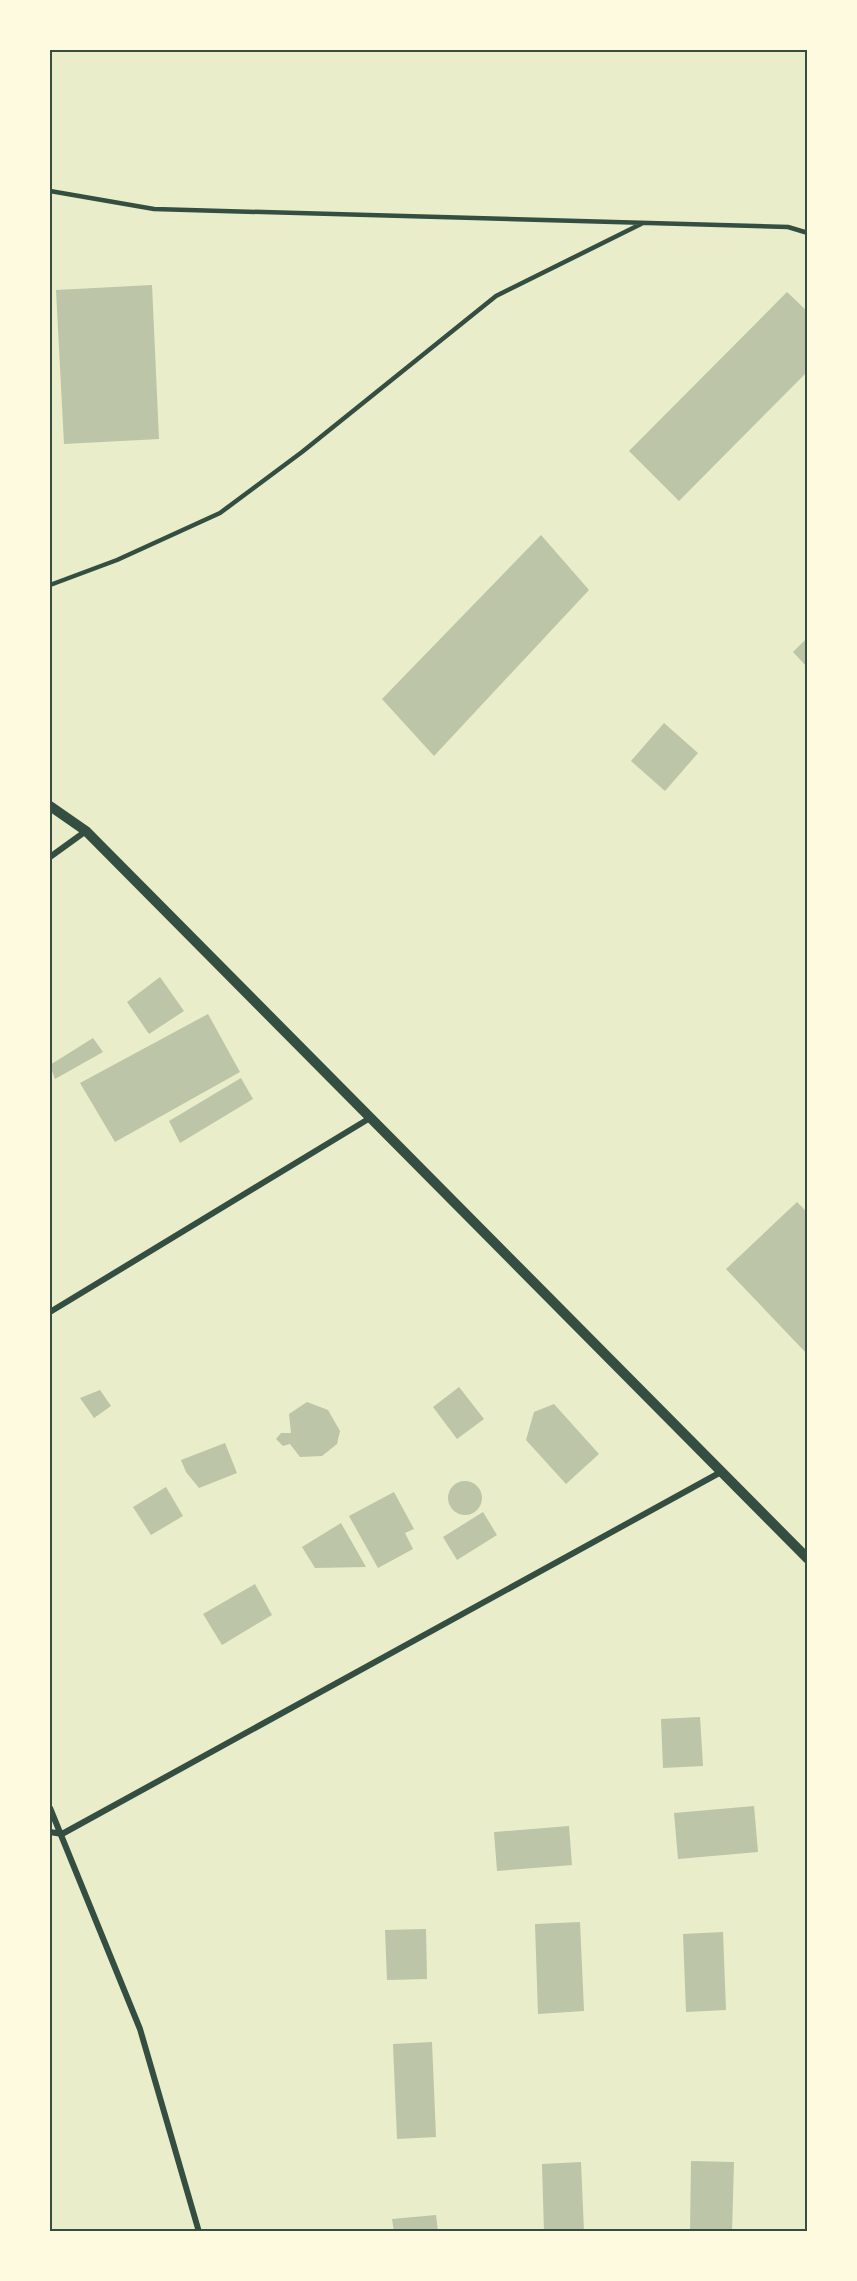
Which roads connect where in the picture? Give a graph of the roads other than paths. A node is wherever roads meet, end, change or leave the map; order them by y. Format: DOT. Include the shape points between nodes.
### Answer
graph roads {
  1 [pos="50,191"];
  2 [pos="644,223"];
  3 [pos="807,233"];
  4 [pos="50,585"];
  5 [pos="50,806"];
  6 [pos="86,831"];
  7 [pos="50,857"];
  8 [pos="370,1118"];
  9 [pos="50,1312"];
  10 [pos="721,1472"];
  11 [pos="807,1559"];
  12 [pos="50,1808"];
  13 [pos="50,1832"];
  14 [pos="62,1834"];
  15 [pos="199,2232"];
  1 -- 2 [label="lane" via="154,208"];
  2 -- 3 [label="lane" via="788,227"];
  2 -- 4 [label="lane" via="496,296 220,513 117,560"];
  5 -- 6 [label="street"];
  6 -- 7 [label="street"];
  6 -- 8 [label="street"];
  8 -- 9 [label="street"];
  8 -- 10 [label="street"];
  10 -- 11 [label="street"];
  10 -- 14 [label="street"];
  12 -- 14 [label="street"];
  13 -- 14 [label="street"];
  14 -- 15 [label="street" via="140,2029"];
}
